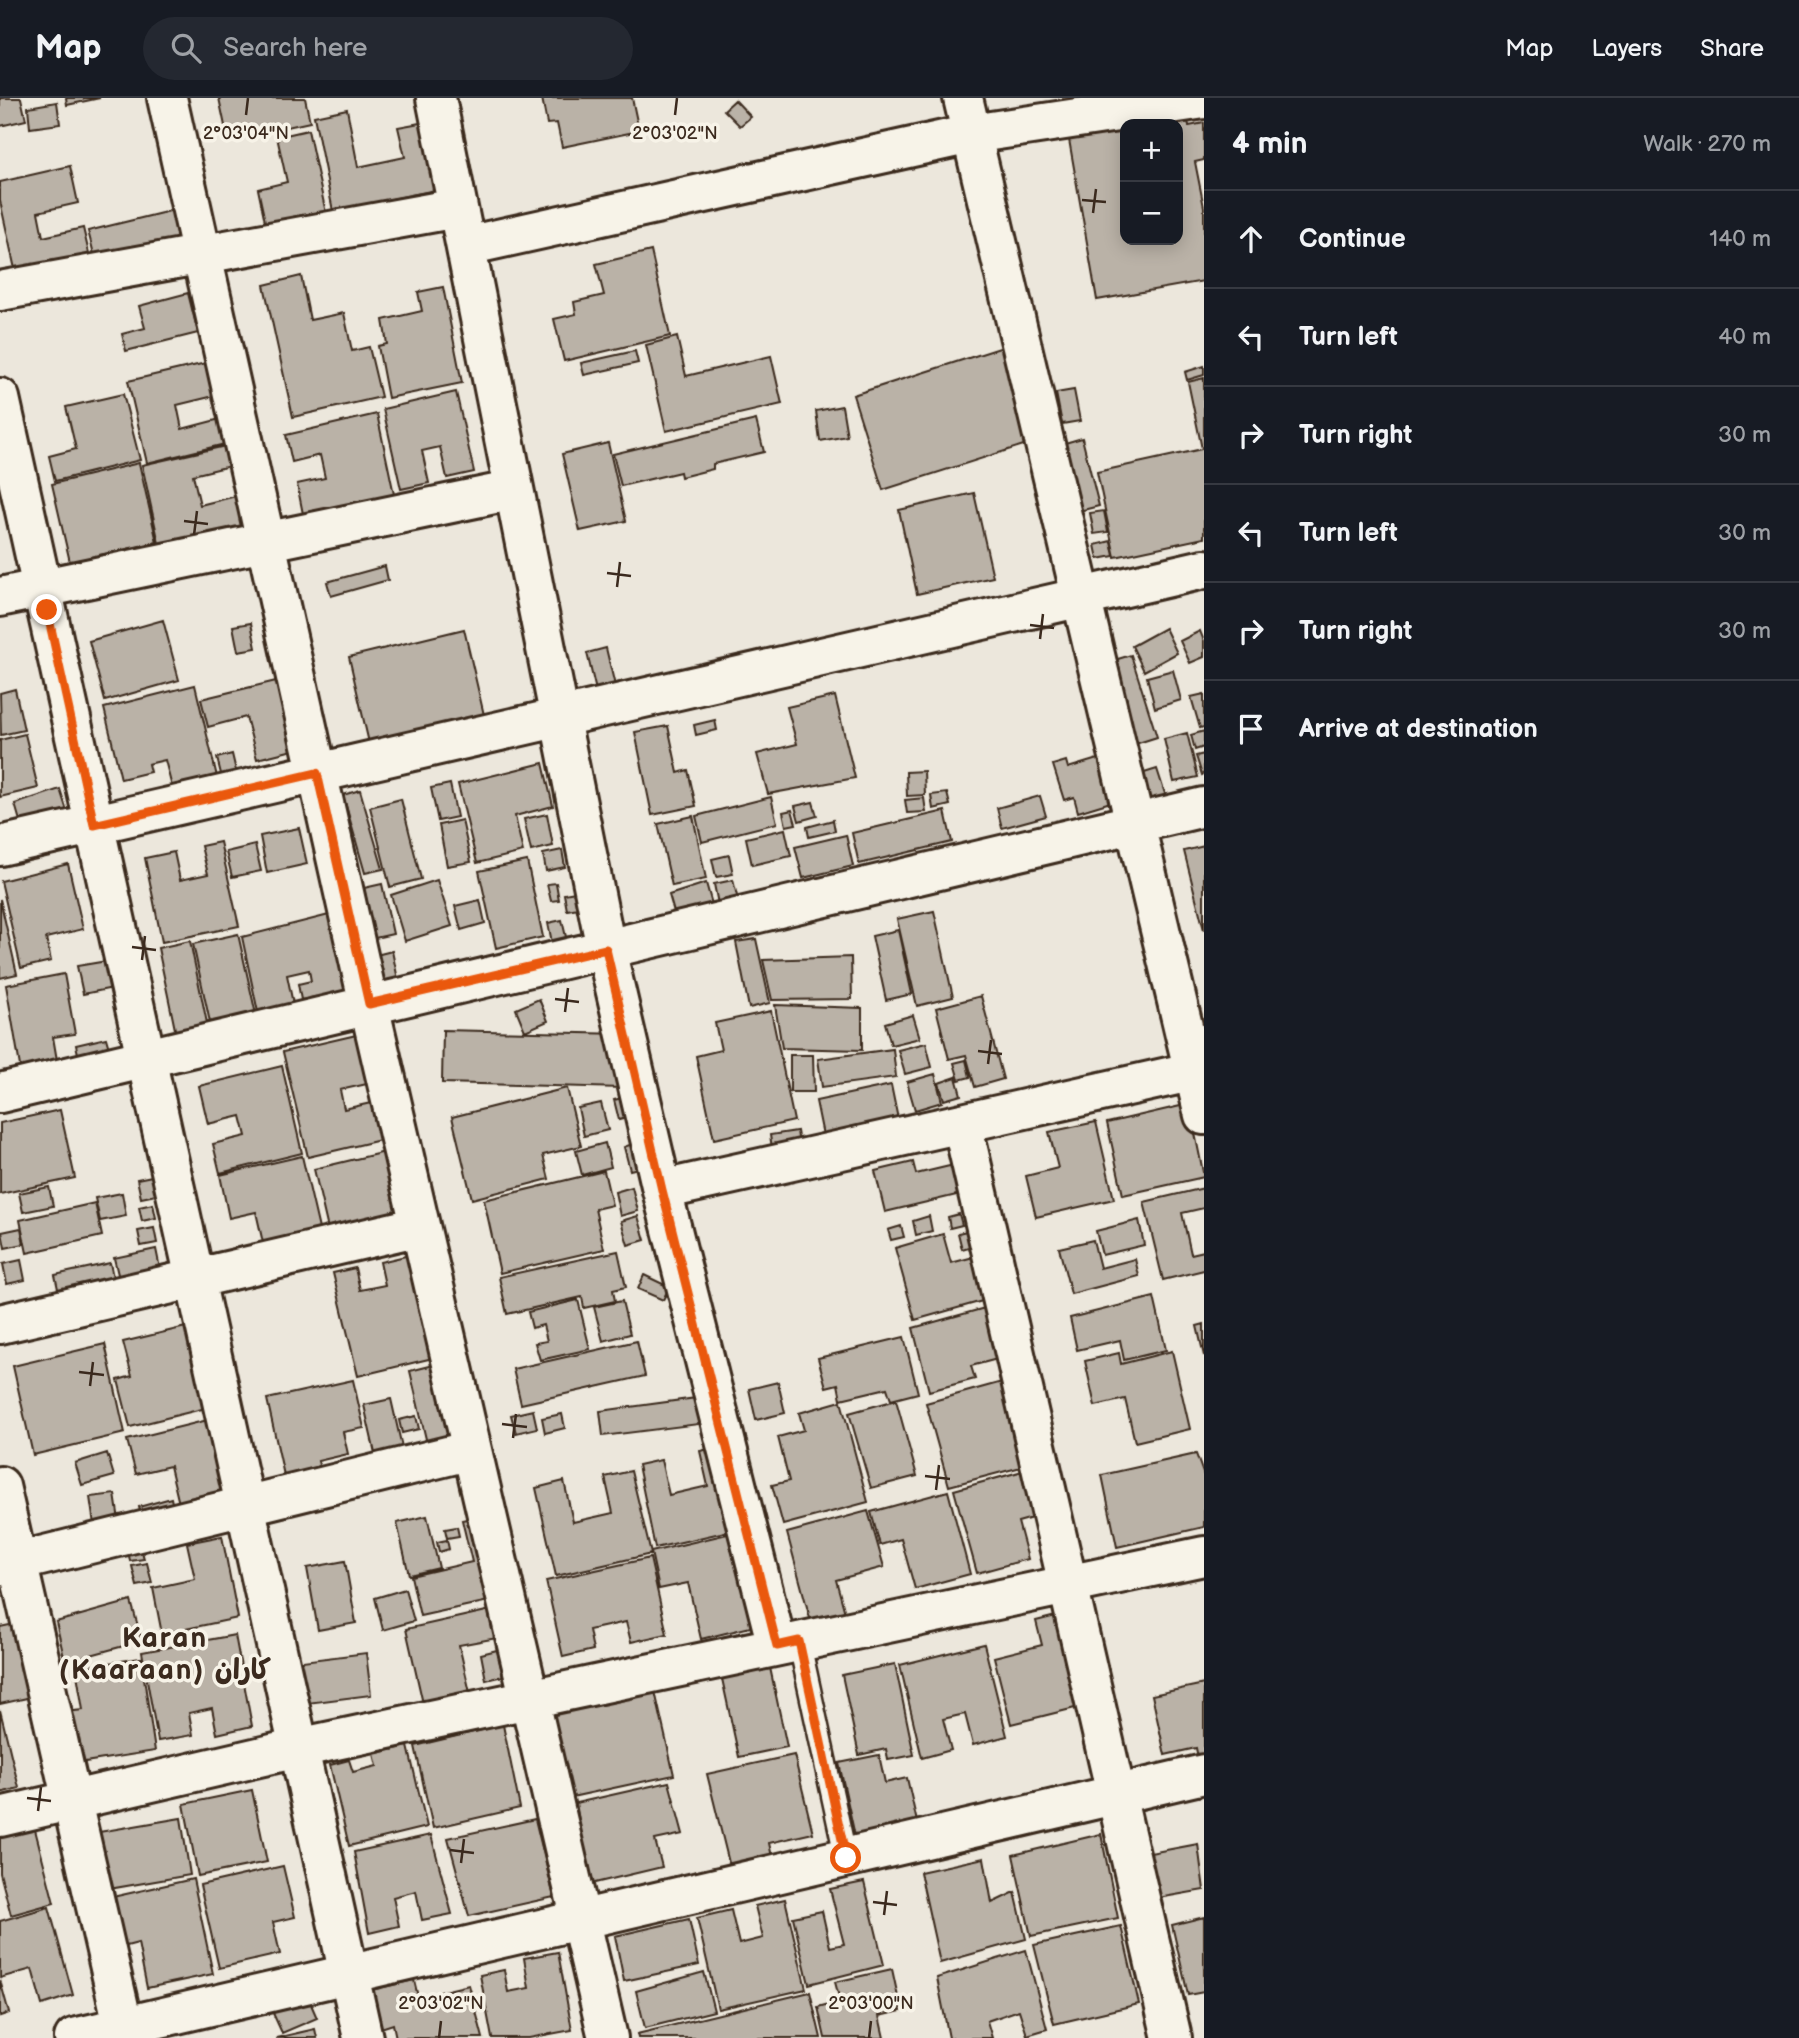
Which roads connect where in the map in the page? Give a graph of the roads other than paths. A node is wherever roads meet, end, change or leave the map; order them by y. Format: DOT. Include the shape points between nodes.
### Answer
graph roads {
  1 [pos="167,98"];
  2 [pos="436,98"];
  3 [pos="1204,99"];
  4 [pos="967,116"];
  5 [pos="457,208"];
  6 [pos="466,246"];
  7 [pos="202,255"];
  8 [pos="0,292"];
  9 [pos="0,398"];
  10 [pos="514,490"];
  11 [pos="264,541"];
  12 [pos="1204,569"];
  13 [pos="42,589"];
  14 [pos="1080,596"];
  15 [pos="0,597"];
  16 [pos="559,717"];
  17 [pos="317,773"];
  18 [pos="1204,807"];
  19 [pos="1135,823"];
  20 [pos="94,825"];
  21 [pos="0,846"];
  22 [pos="606,949"];
  23 [pos="369,1004"];
  24 [pos="146,1058"];
  25 [pos="1199,1070"];
  26 [pos="0,1093"];
  27 [pos="1204,1115"];
  28 [pos="962,1123"];
  29 [pos="662,1190"];
  30 [pos="420,1226"];
  31 [pos="194,1279"];
  32 [pos="0,1324"];
  33 [pos="472,1450"];
  34 [pos="0,1486"];
  35 [pos="244,1507"];
  36 [pos="1204,1556"];
  37 [pos="9,1564"];
  38 [pos="1070,1584"];
  39 [pos="788,1644"];
  40 [pos="529,1699"];
  41 [pos="298,1748"];
  42 [pos="1204,1774"];
  43 [pos="1117,1795"];
  44 [pos="72,1800"];
  45 [pos="0,1817"];
  46 [pos="846,1858"];
  47 [pos="581,1920"];
  48 [pos="349,1974"];
  49 [pos="125,2032"];
  50 [pos="74,2038"];
  51 [pos="363,2038"];
  52 [pos="608,2038"];
  53 [pos="1172,2038"];
  1 -- 7 [label="street"];
  2 -- 5 [label="street"];
  3 -- 4 [label="street"];
  4 -- 6 [label="street"];
  4 -- 14 [label="street"];
  5 -- 6 [label="street"];
  5 -- 7 [label="street"];
  6 -- 10 [label="street"];
  7 -- 8 [label="street"];
  7 -- 11 [label="street"];
  9 -- 13 [label="street"];
  10 -- 11 [label="street"];
  10 -- 16 [label="street"];
  11 -- 13 [label="street"];
  11 -- 17 [label="street"];
  12 -- 14 [label="street"];
  13 -- 15 [label="street"];
  13 -- 20 [label="street"];
  14 -- 16 [label="street"];
  14 -- 19 [label="street"];
  16 -- 17 [label="street"];
  16 -- 22 [label="street"];
  17 -- 20 [label="street"];
  17 -- 23 [label="street"];
  18 -- 19 [label="street"];
  19 -- 22 [label="street"];
  19 -- 25 [label="street"];
  20 -- 21 [label="street"];
  20 -- 24 [label="street"];
  22 -- 23 [label="street"];
  22 -- 29 [label="street"];
  23 -- 24 [label="street"];
  23 -- 30 [label="street"];
  24 -- 26 [label="street"];
  24 -- 31 [label="street"];
  25 -- 27 [label="street"];
  25 -- 28 [label="street"];
  28 -- 29 [label="street"];
  28 -- 38 [label="street"];
  29 -- 39 [label="street"];
  30 -- 31 [label="street"];
  30 -- 33 [label="street"];
  31 -- 32 [label="street"];
  31 -- 35 [label="street"];
  33 -- 35 [label="street"];
  33 -- 40 [label="street"];
  34 -- 37 [label="street"];
  35 -- 37 [label="street"];
  35 -- 41 [label="street"];
  36 -- 38 [label="street"];
  37 -- 44 [label="street"];
  38 -- 39 [label="street"];
  38 -- 43 [label="street"];
  39 -- 40 [label="street"];
  39 -- 46 [label="lane"];
  40 -- 41 [label="street"];
  40 -- 47 [label="street"];
  41 -- 44 [label="street"];
  41 -- 48 [label="street"];
  42 -- 43 [label="street"];
  43 -- 46 [label="street"];
  43 -- 53 [label="street"];
  44 -- 45 [label="street"];
  44 -- 49 [label="street"];
  46 -- 47 [label="street"];
  47 -- 48 [label="street"];
  47 -- 52 [label="street"];
  48 -- 49 [label="street"];
  48 -- 51 [label="street"];
  49 -- 50 [label="street"];
}
